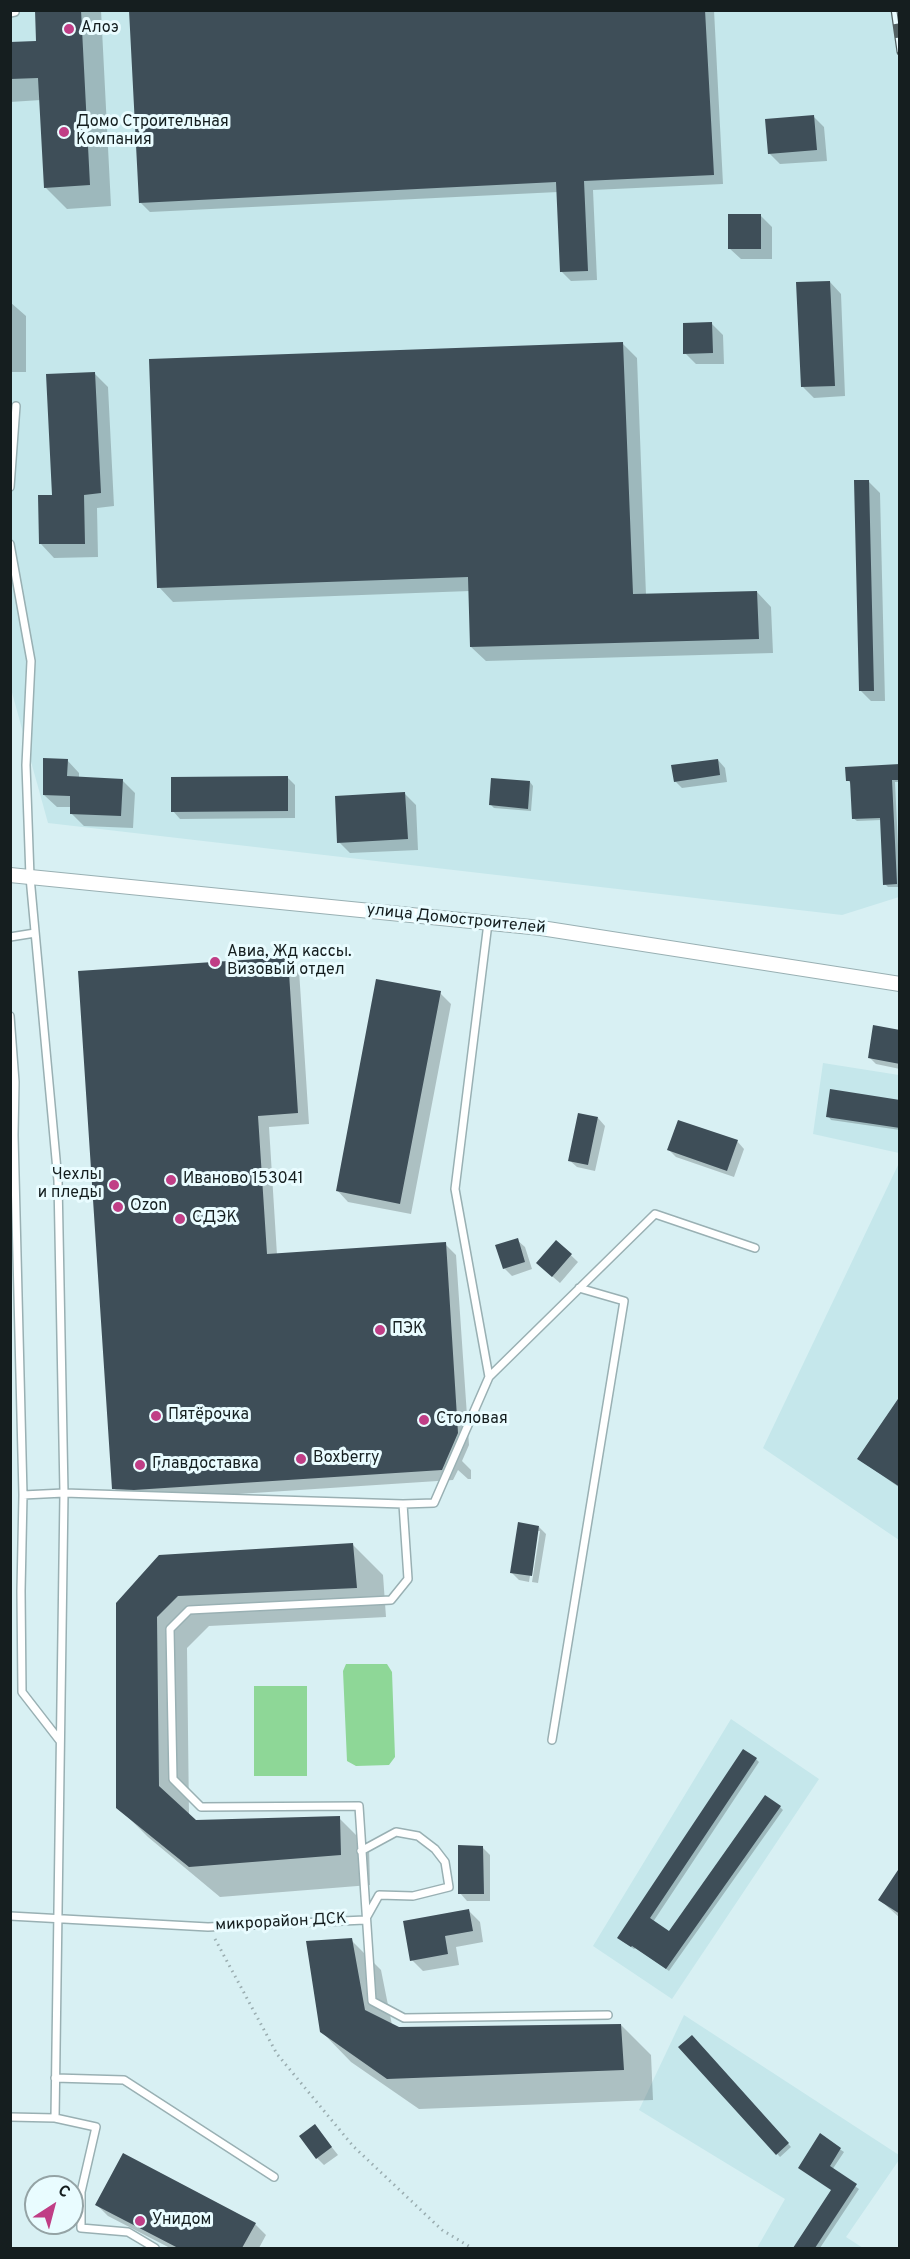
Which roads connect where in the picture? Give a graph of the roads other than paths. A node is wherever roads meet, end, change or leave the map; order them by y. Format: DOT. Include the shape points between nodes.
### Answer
graph roads {
  1 [pos="16,406"];
  2 [pos="10,487"];
  3 [pos="10,544"];
  4 [pos="10,875"];
  5 [pos="30,877"];
  6 [pos="488,923"];
  7 [pos="35,933"];
  8 [pos="10,937"];
  9 [pos="900,984"];
  10 [pos="10,1016"];
  11 [pos="755,1248"];
  12 [pos="579,1288"];
  13 [pos="489,1377"];
  14 [pos="64,1493"];
  15 [pos="23,1495"];
  16 [pos="404,1504"];
  17 [pos="552,1740"];
  18 [pos="60,1742"];
  19 [pos="362,1851"];
  20 [pos="10,1916"];
  21 [pos="56,1919"];
  22 [pos="365,1920"];
  23 [pos="608,2015"];
  24 [pos="55,2078"];
  25 [pos="10,2117"];
  26 [pos="55,2118"];
  27 [pos="274,2177"];
  28 [pos="155,2248"];
  1 -- 2 [label="lane"];
  3 -- 5 [label="lane" via="31,661 26,765"];
  4 -- 5 [label="street, улица Домостроителей"];
  5 -- 6 [label="street, улица Домостроителей"];
  5 -- 7 [label="lane"];
  6 -- 9 [label="street, улица Домостроителей"];
  6 -- 13 [label="lane" via="454,1189"];
  7 -- 8 [label="lane"];
  7 -- 14 [label="lane" via="58,1181"];
  10 -- 15 [label="lane" via="15,1082"];
  11 -- 12 [label="lane" via="656,1214"];
  12 -- 13 [label="lane"];
  12 -- 17 [label="lane" via="624,1301"];
  13 -- 16 [label="lane" via="434,1503"];
  14 -- 15 [label="lane"];
  14 -- 16 [label="lane"];
  14 -- 18 [label="lane"];
  15 -- 18 [label="lane" via="22,1692"];
  16 -- 19 [label="lane" via="408,1579 390,1600 189,1610 170,1629 173,1779 201,1807 359,1806"];
  18 -- 21 [label="lane"];
  19 -- 22 [label="lane"];
  19 -- 22 [label="lane, микрорайон ДСК" via="396,1832 418,1836 445,1862 449,1887 413,1896 379,1895"];
  20 -- 21 [label="lane, микрорайон ДСК"];
  21 -- 22 [label="lane, микрорайон ДСК" via="208,1927"];
  21 -- 24 [label="lane"];
  22 -- 23 [label="lane" via="372,2001 404,2018"];
  24 -- 26 [label="lane"];
  24 -- 27 [label="lane" via="124,2080"];
  25 -- 26 [label="lane"];
  26 -- 28 [label="lane" via="96,2127 81,2192 81,2228 128,2232"];
}
